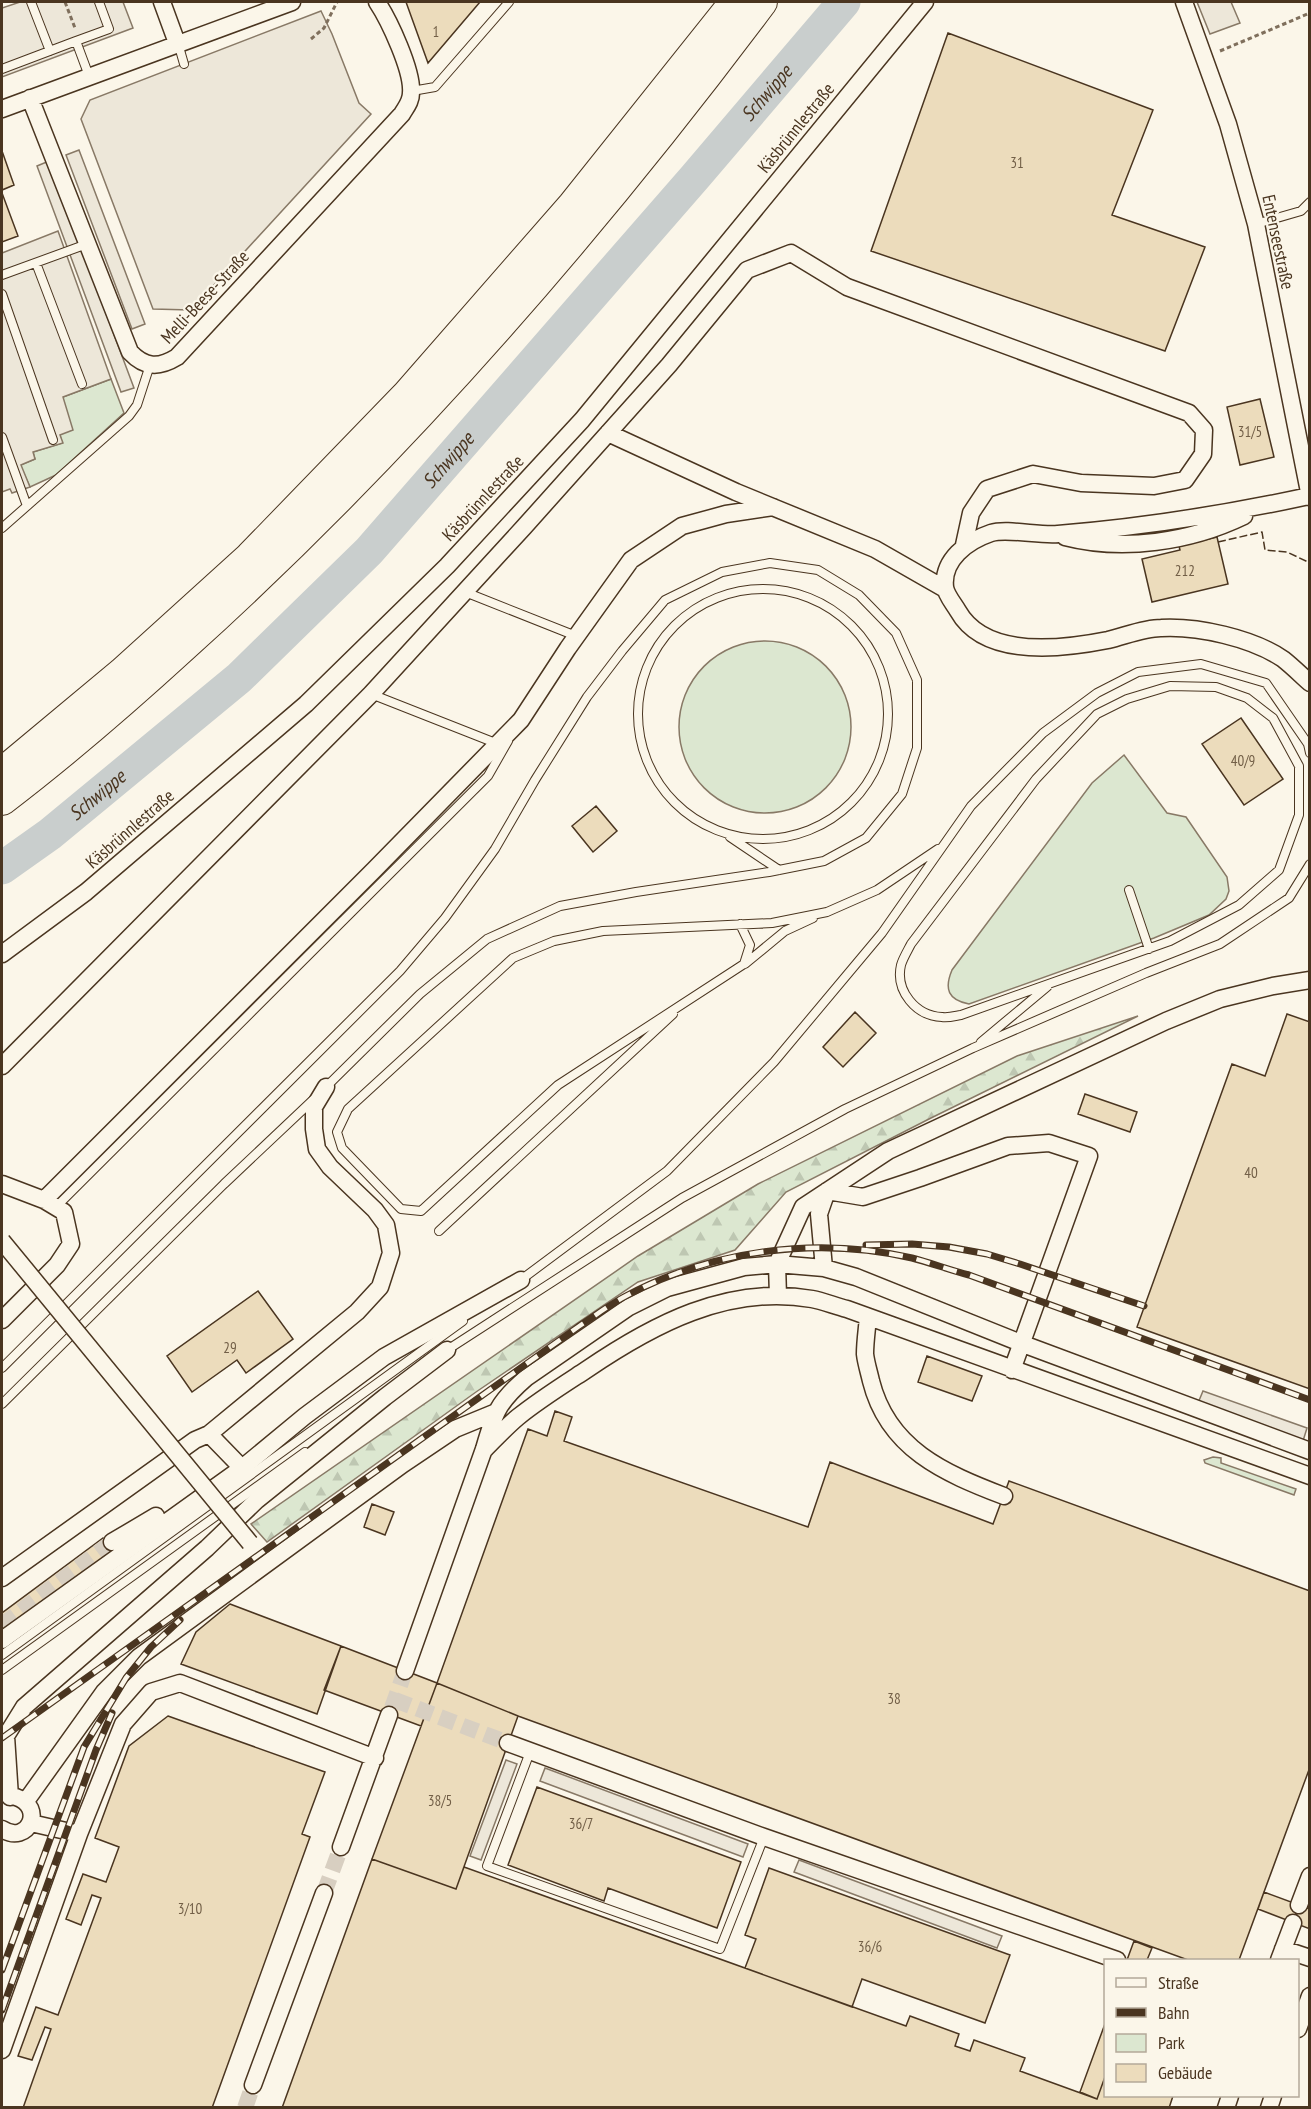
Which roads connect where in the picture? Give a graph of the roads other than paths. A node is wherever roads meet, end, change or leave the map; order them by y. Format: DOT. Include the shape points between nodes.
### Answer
graph roads {
  1 [pos="31,2"];
  2 [pos="99,2"];
  3 [pos="162,2"];
  4 [pos="292,2"];
  5 [pos="376,2"];
  6 [pos="509,2"];
  7 [pos="735,2"];
  8 [pos="762,2"];
  9 [pos="925,2"];
  10 [pos="1184,2"];
  11 [pos="78,41"];
  12 [pos="177,43"];
  13 [pos="50,51"];
  14 [pos="184,64"];
  15 [pos="2,69"];
  16 [pos="89,76"];
  17 [pos="412,91"];
  18 [pos="30,98"];
  19 [pos="2,109"];
  20 [pos="1310,202"];
  21 [pos="1256,224"];
  22 [pos="87,244"];
  23 [pos="36,263"];
  24 [pos="2,275"];
  25 [pos="2,294"];
  26 [pos="150,365"];
  27 [pos="82,384"];
  28 [pos="608,433"];
  29 [pos="2,437"];
  30 [pos="53,440"];
  31 [pos="1305,497"];
  32 [pos="27,506"];
  33 [pos="773,507"];
  34 [pos="2,528"];
  35 [pos="964,545"];
  36 [pos="945,589"];
  37 [pos="465,592"];
  38 [pos="576,636"];
  39 [pos="1310,683"];
  40 [pos="371,694"];
  41 [pos="521,720"];
  42 [pos="498,744"];
  43 [pos="1310,753"];
  44 [pos="2,773"];
  45 [pos="2,800"];
  46 [pos="727,835"];
  47 [pos="943,846"];
  48 [pos="1310,864"];
  49 [pos="779,870"];
  50 [pos="1129,890"];
  51 [pos="827,912"];
  52 [pos="740,924"];
  53 [pos="1149,948"];
  54 [pos="2,954"];
  55 [pos="744,964"];
  56 [pos="1310,980"];
  57 [pos="1052,983"];
  58 [pos="696,994"];
  59 [pos="973,1048"];
  60 [pos="2,1066"];
  61 [pos="326,1087"];
  62 [pos="2,1184"];
  63 [pos="826,1191"];
  64 [pos="51,1203"];
  65 [pos="439,1231"];
  66 [pos="2,1241"];
  67 [pos="777,1264"];
  68 [pos="824,1268"];
  69 [pos="521,1280"];
  70 [pos="778,1296"];
  71 [pos="867,1317"];
  72 [pos="2,1320"];
  73 [pos="1023,1344"];
  74 [pos="447,1350"];
  75 [pos="2,1368"];
  76 [pos="1012,1370"];
  77 [pos="2,1404"];
  78 [pos="494,1413"];
  79 [pos="209,1434"];
  80 [pos="484,1449"];
  81 [pos="1310,1451"];
  82 [pos="242,1468"];
  83 [pos="1310,1476"];
  84 [pos="1004,1496"];
  85 [pos="185,1507"];
  86 [pos="112,1542"];
  87 [pos="266,1563"];
  88 [pos="2,1578"];
  89 [pos="2,1640"];
  90 [pos="2,1655"];
  91 [pos="2,1670"];
  92 [pos="405,1671"];
  93 [pos="389,1715"];
  94 [pos="508,1743"];
  95 [pos="530,1752"];
  96 [pos="375,1758"];
  97 [pos="13,1800"];
  98 [pos="31,1823"];
  99 [pos="2,1832"];
  100 [pos="80,1834"];
  101 [pos="765,1837"];
  102 [pos="341,1848"];
  103 [pos="1310,1876"];
  104 [pos="324,1893"];
  105 [pos="1303,1899"];
  106 [pos="1293,1923"];
  107 [pos="1281,1955"];
  108 [pos="1310,1958"];
  109 [pos="1114,1959"];
  110 [pos="1310,1996"];
  111 [pos="1299,2026"];
  112 [pos="2,2050"];
  113 [pos="253,2085"];
  1 -- 13 [label="lane"];
  2 -- 11 [label="lane" via="109,29"];
  3 -- 12 [label="street"];
  4 -- 12 [label="street"];
  5 -- 17 [label="street" via="395,36"];
  6 -- 17 [label="lane" via="435,87"];
  7 -- 44 [label="highway" via="573,205 406,396 243,564 122,674"];
  8 -- 45 [label="highway" via="562,254 399,436 255,581 141,686"];
  9 -- 54 [label="street, Käsbrünnlestraße" via="582,420 447,566 306,704 86,892"];
  10 -- 21 [label="street, Entenseestraße" via="1228,124"];
  11 -- 13 [label="lane"];
  11 -- 16 [label="lane"];
  12 -- 14 [label="lane"];
  12 -- 16 [label="street"];
  13 -- 15 [label="lane"];
  16 -- 18 [label="street"];
  17 -- 26 [label="street, Melli-Beese-Straße" via="402,114 177,357 166,364"];
  18 -- 19 [label="street"];
  18 -- 22 [label="street"];
  20 -- 21 [label="lane" via="1301,211"];
  21 -- 31 [label="street, Entenseestraße"];
  22 -- 23 [label="lane"];
  22 -- 26 [label="street" via="129,352 139,362"];
  23 -- 24 [label="lane"];
  23 -- 27 [label="lane"];
  25 -- 30 [label="lane"];
  26 -- 32 [label="lane" via="138,405 129,416"];
  28 -- 33 [label="street"];
  28 -- 35 [label="street" via="747,270 791,253 847,287 1189,413 1204,430 1203,454 1185,480 1154,486 1081,483 1033,474 987,489 971,513"];
  28 -- 37 [label="street"];
  29 -- 32 [label="lane"];
  31 -- 35 [label="street" via="1263,506 1219,528 1147,543 1089,543 1055,535 993,532"];
  32 -- 34 [label="lane"];
  33 -- 36 [label="street" via="875,549"];
  33 -- 38 [label="street" via="682,526 631,560"];
  35 -- 36 [label="street" via="947,568"];
  36 -- 39 [label="street" via="963,620 983,635 1018,647 1058,647 1160,628 1207,631 1238,638 1282,659"];
  37 -- 38 [label="lane"];
  37 -- 40 [label="street"];
  38 -- 41 [label="street"];
  40 -- 42 [label="lane"];
  40 -- 60 [label="street"];
  41 -- 42 [label="street"];
  41 -- 64 [label="lane" via="488,776"];
  42 -- 64 [label="street"];
  43 -- 47 [label="lane" via="1308,744 1266,683 1201,664 1138,672 1097,693 1043,733 971,806"];
  46 -- 46 [label="lane" via="690,817 661,789 642,753 636,712 643,672 663,637 693,609 720,596 770,588 810,597 846,619 873,652 887,692 888,735 873,775 860,792 847,808 811,831 769,840"];
  46 -- 49 [label="lane"];
  47 -- 51 [label="lane" via="877,890"];
  47 -- 69 [label="lane" via="882,933 774,1062 666,1171"];
  48 -- 59 [label="lane" via="1289,898 1220,944"];
  49 -- 61 [label="lane" via="560,906 487,939 420,994"];
  49 -- 75 [label="lane" via="824,861 866,838 902,794 917,748 917,680 896,633 859,595 818,570 770,563 722,572 665,600 587,697 495,849 400,971"];
  50 -- 53 [label="lane"];
  51 -- 52 [label="lane" via="772,923"];
  51 -- 55 [label="lane" via="785,931"];
  52 -- 55 [label="lane" via="750,945"];
  52 -- 58 [label="lane" via="603,931 554,941 513,958 348,1109 337,1132 342,1148 401,1209 421,1211 558,1085"];
  53 -- 57 [label="lane"];
  53 -- 57 [label="lane" via="1239,905 1279,870 1299,815 1299,766 1273,718 1247,698 1216,687 1170,686 1127,699 1097,714 1036,779 911,944 901,966 906,998 922,1012 942,1017 961,1015"];
  55 -- 58 [label="lane"];
  56 -- 63 [label="street" via="1220,999 1166,1021 888,1151"];
  57 -- 59 [label="lane"];
  58 -- 65 [label="lane"];
  59 -- 74 [label="lane" via="845,1109 682,1198"];
  61 -- 77 [label="lane"];
  61 -- 79 [label="street" via="314,1107 317,1149 386,1225 391,1253 380,1287 357,1312"];
  62 -- 64 [label="street"];
  63 -- 67 [label="street" via="803,1207"];
  63 -- 68 [label="street" via="819,1214"];
  63 -- 73 [label="street" via="864,1197 1008,1146 1050,1143 1089,1156"];
  64 -- 72 [label="street" via="64,1212 71,1244 57,1265"];
  66 -- 87 [label="street, bridge"];
  67 -- 68 [label="street"];
  67 -- 70 [label="street"];
  67 -- 78 [label="street" via="744,1267 666,1288 629,1307 526,1378"];
  68 -- 73 [label="street" via="856,1277"];
  69 -- 82 [label="street" via="384,1357"];
  69 -- 90 [label="lane"];
  70 -- 71 [label="street" via="812,1299"];
  70 -- 80 [label="street" via="706,1306 662,1323 617,1348 519,1417"];
  71 -- 76 [label="street"];
  71 -- 84 [label="street" via="865,1356 876,1401 910,1448 951,1475"];
  73 -- 76 [label="street"];
  73 -- 81 [label="street"];
  74 -- 91 [label="lane"];
  74 -- 97 [label="street" via="258,1500 24,1707 6,1736"];
  76 -- 83 [label="street"];
  78 -- 80 [label="street"];
  78 -- 87 [label="street" via="455,1429"];
  79 -- 82 [label="street"];
  79 -- 88 [label="street" via="195,1440"];
  80 -- 92 [label="street"];
  82 -- 85 [label="street"];
  85 -- 86 [label="street" via="161,1514"];
  85 -- 89 [label="street"];
  87 -- 97 [label="street" via="151,1647 125,1671"];
  93 -- 96 [label="street"];
  94 -- 95 [label="street"];
  95 -- 101 [label="street"];
  95 -- 101 [label="lane" via="487,1866 720,1949"];
  96 -- 100 [label="street" via="180,1683 151,1692 123,1724"];
  96 -- 102 [label="street"];
  97 -- 98 [label="street" via="32,1812"];
  98 -- 99 [label="street" via="15,1834"];
  98 -- 100 [label="street"];
  100 -- 112 [label="street"];
  101 -- 109 [label="street"];
  103 -- 105 [label="street"];
  104 -- 113 [label="street"];
  106 -- 107 [label="street"];
  107 -- 108 [label="street"];
  110 -- 111 [label="street"];
}
